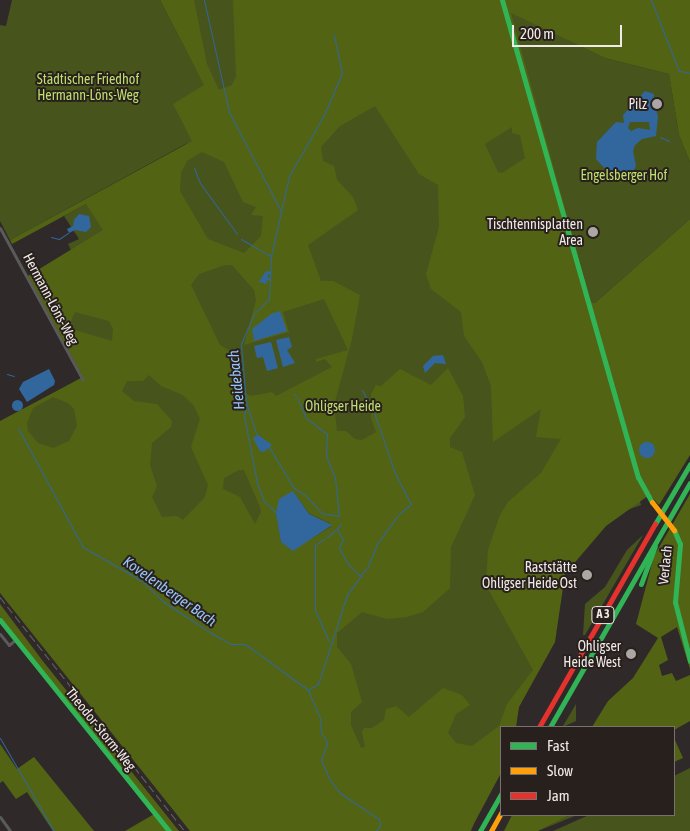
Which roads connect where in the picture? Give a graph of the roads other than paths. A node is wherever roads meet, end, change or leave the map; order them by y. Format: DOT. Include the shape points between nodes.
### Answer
graph roads {
  1 [pos="502,0"];
  2 [pos="0,228"];
  3 [pos="2,237"];
  4 [pos="83,380"];
  5 [pos="690,464"];
  6 [pos="690,483"];
  7 [pos="666,503"];
  8 [pos="650,522"];
  9 [pos="663,527"];
  10 [pos="641,584"];
  11 [pos="0,620"];
  12 [pos="0,634"];
  13 [pos="16,640"];
  14 [pos="690,661"];
  15 [pos="540,726"];
  16 [pos="551,726"];
  17 [pos="500,796"];
  18 [pos="501,816"];
  19 [pos="0,817"];
  20 [pos="10,831"];
  21 [pos="169,831"];
  22 [pos="480,831"];
  23 [pos="491,831"];
  1 -- 14 [label="main road, Verlach, bridge" via="636,468 651,501 674,530 680,544 675,602"];
  2 -- 3 [label="street, Hermann-Löns-Weg"];
  3 -- 4 [label="street, Hermann-Löns-Weg"];
  5 -- 7 [label="main road, A 3"];
  6 -- 9 [label="main road, A 3"];
  7 -- 8 [label="main road"];
  7 -- 15 [label="main road, A 3"];
  9 -- 10 [label="main road"];
  9 -- 16 [label="main road, A 3"];
  11 -- 13 [label="main road, Theodor-Storm-Weg"];
  12 -- 13 [label="street" via="9,644"];
  13 -- 21 [label="main road, Theodor-Storm-Weg"];
  17 -- 22 [label="main road"];
  18 -- 23 [label="main road"];
  19 -- 20 [label="street"];
}
